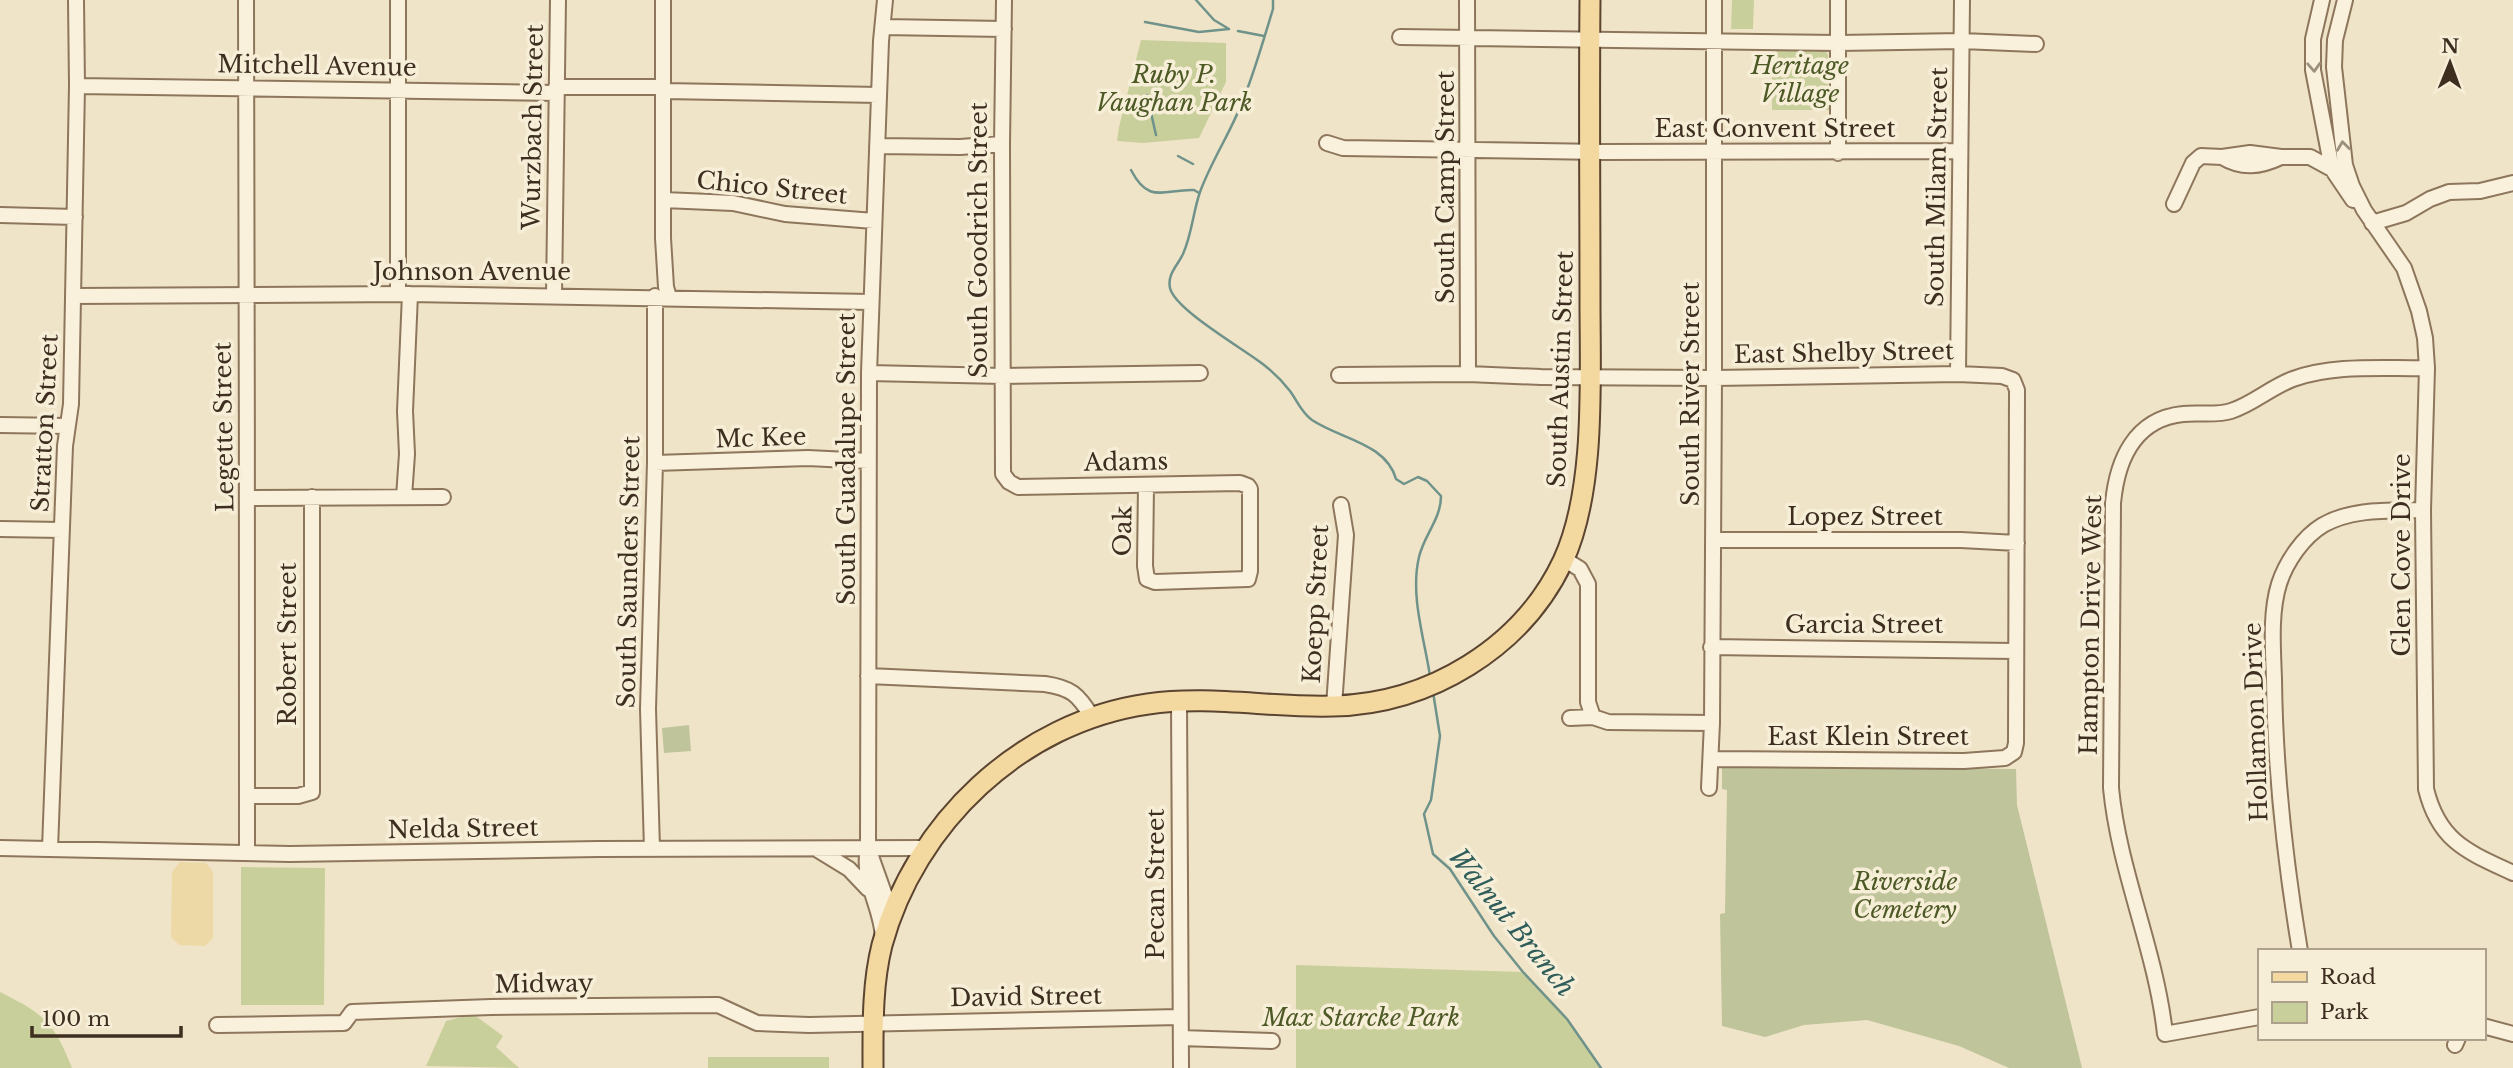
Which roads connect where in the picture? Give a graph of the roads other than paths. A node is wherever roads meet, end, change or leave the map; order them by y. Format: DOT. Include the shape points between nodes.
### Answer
graph roads {
  1 [pos="76,0"];
  2 [pos="246,0"];
  3 [pos="398,0"];
  4 [pos="558,0"];
  5 [pos="663,0"];
  6 [pos="885,0"];
  7 [pos="1004,0"];
  8 [pos="1467,0"];
  9 [pos="1591,0"];
  10 [pos="1714,0"];
  11 [pos="1838,0"];
  12 [pos="1962,0"];
  13 [pos="2322,0"];
  14 [pos="2345,0"];
  15 [pos="883,27"];
  16 [pos="1004,29"];
  17 [pos="1467,36"];
  18 [pos="1400,37"];
  19 [pos="1590,40"];
  20 [pos="1962,41"];
  21 [pos="1714,42"];
  22 [pos="1838,43"];
  23 [pos="2036,44"];
  24 [pos="77,86"];
  25 [pos="246,87"];
  26 [pos="663,89"];
  27 [pos="398,90"];
  28 [pos="556,90"];
  29 [pos="879,95"];
  30 [pos="1002,144"];
  31 [pos="1327,144"];
  32 [pos="2326,144"];
  33 [pos="877,146"];
  34 [pos="1468,151"];
  35 [pos="1960,151"];
  36 [pos="1590,152"];
  37 [pos="1714,152"];
  38 [pos="1838,153"];
  39 [pos="2310,157"];
  40 [pos="2332,169"];
  41 [pos="2513,183"];
  42 [pos="664,200"];
  43 [pos="2174,204"];
  44 [pos="0,215"];
  45 [pos="75,217"];
  46 [pos="2368,217"];
  47 [pos="874,221"];
  48 [pos="404,294"];
  49 [pos="245,295"];
  50 [pos="73,296"];
  51 [pos="554,296"];
  52 [pos="662,297"];
  53 [pos="871,302"];
  54 [pos="2427,368"];
  55 [pos="869,373"];
  56 [pos="1200,373"];
  57 [pos="1468,374"];
  58 [pos="1958,374"];
  59 [pos="1339,375"];
  60 [pos="1002,376"];
  61 [pos="1590,377"];
  62 [pos="1714,377"];
  63 [pos="0,425"];
  64 [pos="67,426"];
  65 [pos="868,461"];
  66 [pos="655,463"];
  67 [pos="1007,480"];
  68 [pos="1146,485"];
  69 [pos="312,497"];
  70 [pos="404,497"];
  71 [pos="443,497"];
  72 [pos="248,498"];
  73 [pos="1341,505"];
  74 [pos="2423,510"];
  75 [pos="0,529"];
  76 [pos="62,530"];
  77 [pos="1713,540"];
  78 [pos="2017,543"];
  79 [pos="1564,559"];
  80 [pos="1248,579"];
  81 [pos="1711,647"];
  82 [pos="2015,650"];
  83 [pos="868,676"];
  84 [pos="1179,701"];
  85 [pos="1334,706"];
  86 [pos="1092,717"];
  87 [pos="1593,717"];
  88 [pos="1570,718"];
  89 [pos="1712,723"];
  90 [pos="1711,759"];
  91 [pos="1709,789"];
  92 [pos="247,796"];
  93 [pos="0,848"];
  94 [pos="868,848"];
  95 [pos="926,848"];
  96 [pos="50,849"];
  97 [pos="652,849"];
  98 [pos="817,849"];
  99 [pos="247,853"];
  100 [pos="2513,873"];
  101 [pos="869,890"];
  102 [pos="892,915"];
  103 [pos="883,943"];
  104 [pos="2300,949"];
  105 [pos="1179,1017"];
  106 [pos="2258,1017"];
  107 [pos="873,1024"];
  108 [pos="217,1025"];
  109 [pos="2485,1027"];
  110 [pos="2513,1034"];
  111 [pos="1181,1038"];
  112 [pos="1272,1041"];
  113 [pos="873,1068"];
  114 [pos="1181,1068"];
  1 -- 24 [label="street, Stratton Street"];
  2 -- 25 [label="street, Legette Street"];
  3 -- 27 [label="street"];
  4 -- 28 [label="street, Wurzbach Street"];
  5 -- 26 [label="street, South Saunders Street"];
  6 -- 15 [label="street, South Guadalupe Street"];
  7 -- 16 [label="street, South Goodrich Street"];
  8 -- 17 [label="street, South Camp Street"];
  9 -- 19 [label="main road, South Austin Street"];
  10 -- 21 [label="street, South River Street"];
  11 -- 22 [label="street"];
  12 -- 20 [label="street, South Milam Street"];
  13 -- 32 [label="street, Glen Cove Drive, one-way" via="2313,39 2313,70"];
  46 -- 14 [label="street, Glen Cove Drive, one-way" via="2346,165 2334,67 2334,40"];
  15 -- 16 [label="street"];
  15 -- 29 [label="street, South Guadalupe Street"];
  16 -- 30 [label="street, South Goodrich Street"];
  17 -- 18 [label="street"];
  17 -- 19 [label="street"];
  17 -- 34 [label="street, South Camp Street"];
  19 -- 21 [label="street"];
  19 -- 36 [label="main road, South Austin Street"];
  20 -- 22 [label="street"];
  20 -- 23 [label="street"];
  20 -- 35 [label="street, South Milam Street"];
  21 -- 22 [label="street"];
  21 -- 37 [label="street, South River Street"];
  22 -- 38 [label="street"];
  24 -- 25 [label="street, Mitchell Avenue"];
  24 -- 45 [label="street, Stratton Street"];
  25 -- 27 [label="street, Mitchell Avenue"];
  25 -- 49 [label="street, Legette Street"];
  26 -- 28 [label="street, Mitchell Avenue"];
  26 -- 29 [label="street, Mitchell Avenue"];
  26 -- 42 [label="street, South Saunders Street"];
  27 -- 28 [label="street, Mitchell Avenue"];
  27 -- 48 [label="street"];
  28 -- 51 [label="street, Wurzbach Street"];
  29 -- 33 [label="street, South Guadalupe Street"];
  30 -- 33 [label="street"];
  30 -- 60 [label="street, South Goodrich Street"];
  31 -- 34 [label="street, East Convent Street"];
  32 -- 39 [label="street"];
  32 -- 40 [label="street, Glen Cove Drive"];
  33 -- 47 [label="street, South Guadalupe Street"];
  34 -- 36 [label="street, East Convent Street"];
  34 -- 57 [label="street, South Camp Street"];
  35 -- 38 [label="street, East Convent Street"];
  35 -- 58 [label="street, South Milam Street"];
  36 -- 37 [label="street, East Convent Street"];
  36 -- 61 [label="main road, South Austin Street"];
  37 -- 38 [label="street, East Convent Street"];
  37 -- 62 [label="street, South River Street"];
  39 -- 40 [label="street"];
  39 -- 43 [label="street" via="2281,157 2252,166 2201,156 2193,163"];
  40 -- 46 [label="street, Glen Cove Drive"];
  41 -- 46 [label="street" via="2449,192 2406,213"];
  42 -- 47 [label="street, Chico Street" via="733,203 785,214"];
  42 -- 52 [label="street, South Saunders Street"];
  44 -- 45 [label="street"];
  45 -- 50 [label="street, Stratton Street"];
  46 -- 54 [label="street, Glen Cove Drive" via="2412,288 2425,338"];
  47 -- 53 [label="street, South Guadalupe Street"];
  48 -- 49 [label="street, Johnson Avenue"];
  48 -- 51 [label="street, Johnson Avenue"];
  48 -- 70 [label="street"];
  49 -- 50 [label="street, Johnson Avenue"];
  49 -- 72 [label="street, Legette Street"];
  50 -- 64 [label="street, Stratton Street"];
  51 -- 52 [label="street, Johnson Avenue"];
  52 -- 53 [label="street, Johnson Avenue"];
  52 -- 66 [label="street, South Saunders Street"];
  53 -- 55 [label="street, South Guadalupe Street"];
  54 -- 74 [label="street, Glen Cove Drive"];
  54 -- 106 [label="street, Hampton Drive West" via="2314,373 2290,380 2230,411 2162,419 2133,442 2116,477 2112,797 2162,999 2165,1034"];
  55 -- 60 [label="street"];
  55 -- 65 [label="street, South Guadalupe Street"];
  56 -- 60 [label="street"];
  57 -- 59 [label="street, East Shelby Street"];
  57 -- 61 [label="street, East Shelby Street"];
  58 -- 62 [label="street, East Shelby Street"];
  58 -- 78 [label="street, East Shelby Street" via="2003,376 2013,380 2017,390"];
  60 -- 67 [label="street, South Goodrich Street" via="1001,468"];
  61 -- 62 [label="street, East Shelby Street"];
  61 -- 79 [label="main road, South Austin Street" via="1584,490"];
  62 -- 77 [label="street, South River Street"];
  63 -- 64 [label="street"];
  64 -- 76 [label="street, Stratton Street"];
  65 -- 66 [label="street, Mc Kee" via="808,458"];
  65 -- 83 [label="street, South Guadalupe Street"];
  66 -- 97 [label="street, South Saunders Street" via="648,709"];
  67 -- 68 [label="street, Adams" via="1018,487"];
  68 -- 80 [label="street, Oak" via="1147,579"];
  68 -- 80 [label="street, Adams" via="1248,486"];
  69 -- 70 [label="street"];
  69 -- 72 [label="street"];
  69 -- 92 [label="street, Robert Street" via="312,792"];
  70 -- 71 [label="street"];
  72 -- 92 [label="street, Legette Street"];
  73 -- 85 [label="street, Koepp Street" via="1346,535"];
  74 -- 100 [label="street, Glen Cove Drive" via="2425,761 2431,811 2456,843"];
  74 -- 104 [label="street, Hollamon Drive" via="2374,511 2322,526 2285,567 2278,587 2274,729 2282,833"];
  75 -- 76 [label="street"];
  76 -- 96 [label="street, Stratton Street"];
  77 -- 78 [label="street, Lopez Street"];
  77 -- 81 [label="street, South River Street"];
  78 -- 82 [label="street"];
  79 -- 85 [label="main road, South Austin Street" via="1520,626 1467,667 1427,687 1379,701"];
  79 -- 87 [label="street" via="1580,569 1588,584 1588,702"];
  81 -- 82 [label="street, Garcia Street"];
  81 -- 89 [label="street, South River Street"];
  82 -- 90 [label="street, East Klein Street" via="2016,743 2014,752 2005,758"];
  83 -- 86 [label="street" via="1063,687 1074,693"];
  83 -- 94 [label="street, South Guadalupe Street"];
  84 -- 85 [label="main road, South Austin Street"];
  84 -- 86 [label="main road, South Austin Street"];
  84 -- 105 [label="street, Pecan Street"];
  86 -- 95 [label="main road, South Austin Street" via="1043,739 999,768 958,807"];
  87 -- 88 [label="street"];
  87 -- 89 [label="street" via="1608,722"];
  89 -- 90 [label="street, South River Street"];
  90 -- 91 [label="street, South River Street"];
  92 -- 99 [label="street, Legette Street"];
  93 -- 96 [label="street, Nelda Street"];
  94 -- 95 [label="street, Nelda Street"];
  94 -- 98 [label="street, Nelda Street"];
  94 -- 101 [label="street"];
  94 -- 102 [label="street, South Guadalupe Street"];
  95 -- 102 [label="main road, South Austin Street"];
  96 -- 99 [label="street, Nelda Street"];
  97 -- 98 [label="street, Nelda Street"];
  97 -- 99 [label="street, Nelda Street"];
  98 -- 101 [label="street" via="849,869"];
  101 -- 103 [label="street" via="882,925"];
  102 -- 103 [label="main road, South Austin Street"];
  103 -- 107 [label="main road, South Austin Street"];
  105 -- 107 [label="street, David Street"];
  105 -- 111 [label="street, Pecan Street"];
  107 -- 108 [label="street, Midway" via="757,1023 726,1007 705,1005 394,1010 352,1012 344,1023"];
  107 -- 113 [label="main road, South Austin Street"];
  109 -- 110 [label="street"];
  111 -- 112 [label="street"];
  111 -- 114 [label="street, Pecan Street"];
}
